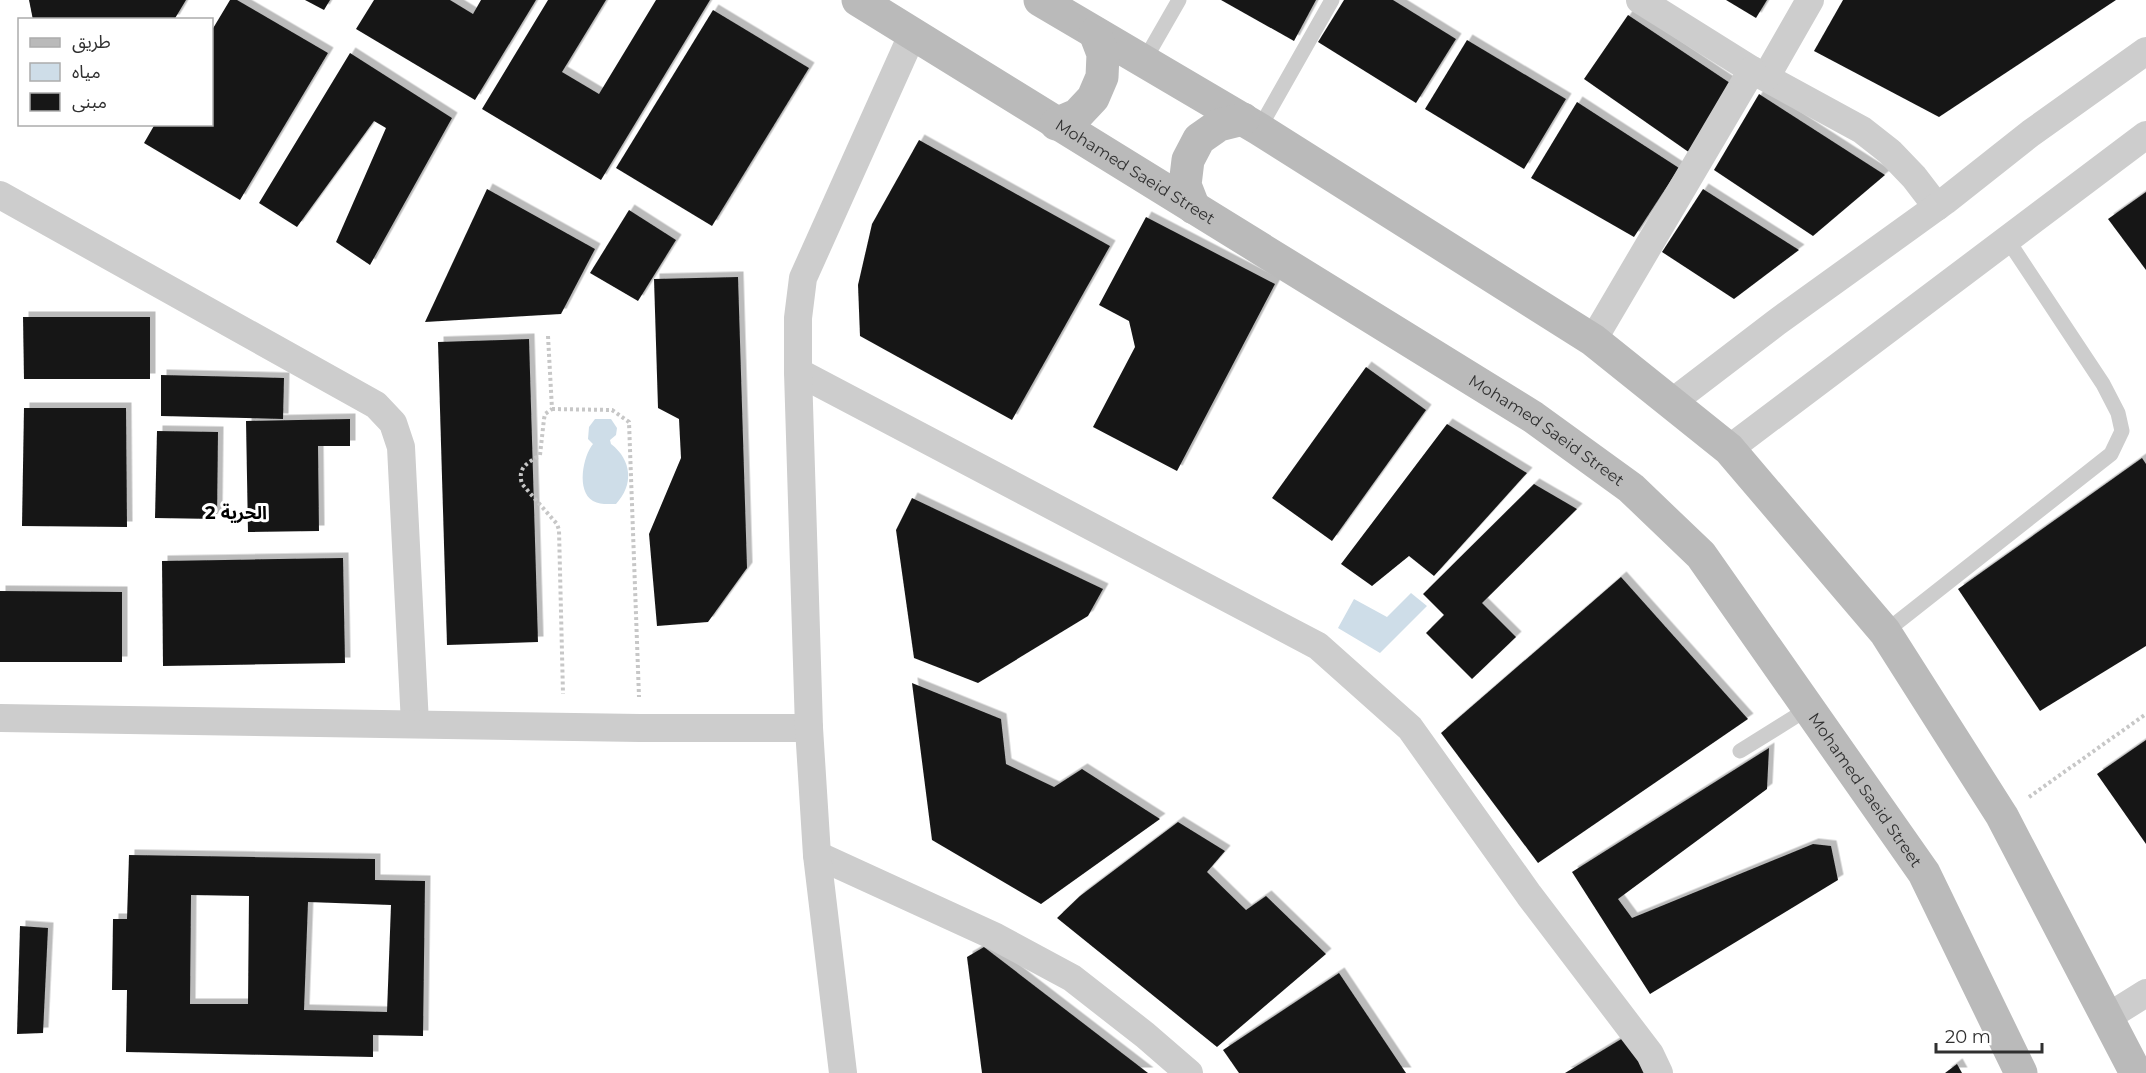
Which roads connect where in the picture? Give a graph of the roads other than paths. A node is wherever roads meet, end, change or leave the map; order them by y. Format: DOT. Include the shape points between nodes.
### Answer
graph roads {
  1 [pos="858,0"];
  2 [pos="1040,0"];
  3 [pos="1179,0"];
  4 [pos="1332,0"];
  5 [pos="1640,0"];
  6 [pos="1810,0"];
  7 [pos="913,33"];
  8 [pos="1095,33"];
  9 [pos="2146,51"];
  10 [pos="1143,61"];
  11 [pos="1759,73"];
  12 [pos="1056,124"];
  13 [pos="1251,124"];
  14 [pos="2146,135"];
  15 [pos="0,195"];
  16 [pos="1937,207"];
  17 [pos="1194,208"];
  18 [pos="2007,239"];
  19 [pos="1593,340"];
  20 [pos="798,372"];
  21 [pos="1671,403"];
  22 [pos="1729,449"];
  23 [pos="1885,632"];
  24 [pos="1809,708"];
  25 [pos="0,718"];
  26 [pos="415,724"];
  27 [pos="809,729"];
  28 [pos="1740,751"];
  29 [pos="817,855"];
  30 [pos="2146,993"];
  31 [pos="2106,1018"];
  32 [pos="843,1073"];
  33 [pos="1189,1073"];
  34 [pos="1659,1073"];
  35 [pos="2021,1073"];
  36 [pos="2136,1073"];
  1 -- 7 [label="street, Mohamed Saeid Street"];
  2 -- 8 [label="street"];
  3 -- 10 [label="lane"];
  4 -- 13 [label="lane"];
  5 -- 11 [label="street"];
  6 -- 11 [label="street"];
  7 -- 12 [label="street, Mohamed Saeid Street"];
  7 -- 20 [label="street" via="804,278 798,318"];
  8 -- 10 [label="street"];
  8 -- 12 [label="street" via="1103,54 1102,76 1093,98 1077,115"];
  9 -- 16 [label="street" via="2031,133"];
  10 -- 13 [label="street"];
  11 -- 16 [label="street" via="1862,130 1890,152"];
  11 -- 19 [label="street"];
  12 -- 17 [label="street, Mohamed Saeid Street"];
  13 -- 17 [label="street" via="1219,125 1199,139 1188,160 1185,185"];
  13 -- 19 [label="street"];
  14 -- 18 [label="street"];
  15 -- 26 [label="street" via="376,405 393,423 400,447"];
  16 -- 21 [label="street"];
  17 -- 24 [label="street, Mohamed Saeid Street" via="1533,417 1631,489 1701,555"];
  18 -- 22 [label="street"];
  18 -- 23 [label="lane" via="2103,384 2118,413 2122,431 2111,454"];
  19 -- 21 [label="street"];
  20 -- 27 [label="street"];
  20 -- 34 [label="street" via="1318,646 1410,729 1650,1054"];
  21 -- 22 [label="street"];
  22 -- 23 [label="street"];
  23 -- 31 [label="street" via="2002,816"];
  24 -- 28 [label="lane"];
  24 -- 35 [label="street, Mohamed Saeid Street" via="1924,873"];
  25 -- 26 [label="street"];
  26 -- 27 [label="street"];
  27 -- 29 [label="street"];
  29 -- 32 [label="street"];
  29 -- 33 [label="street" via="996,937 1072,978"];
  30 -- 31 [label="street"];
  31 -- 36 [label="street"];
}
